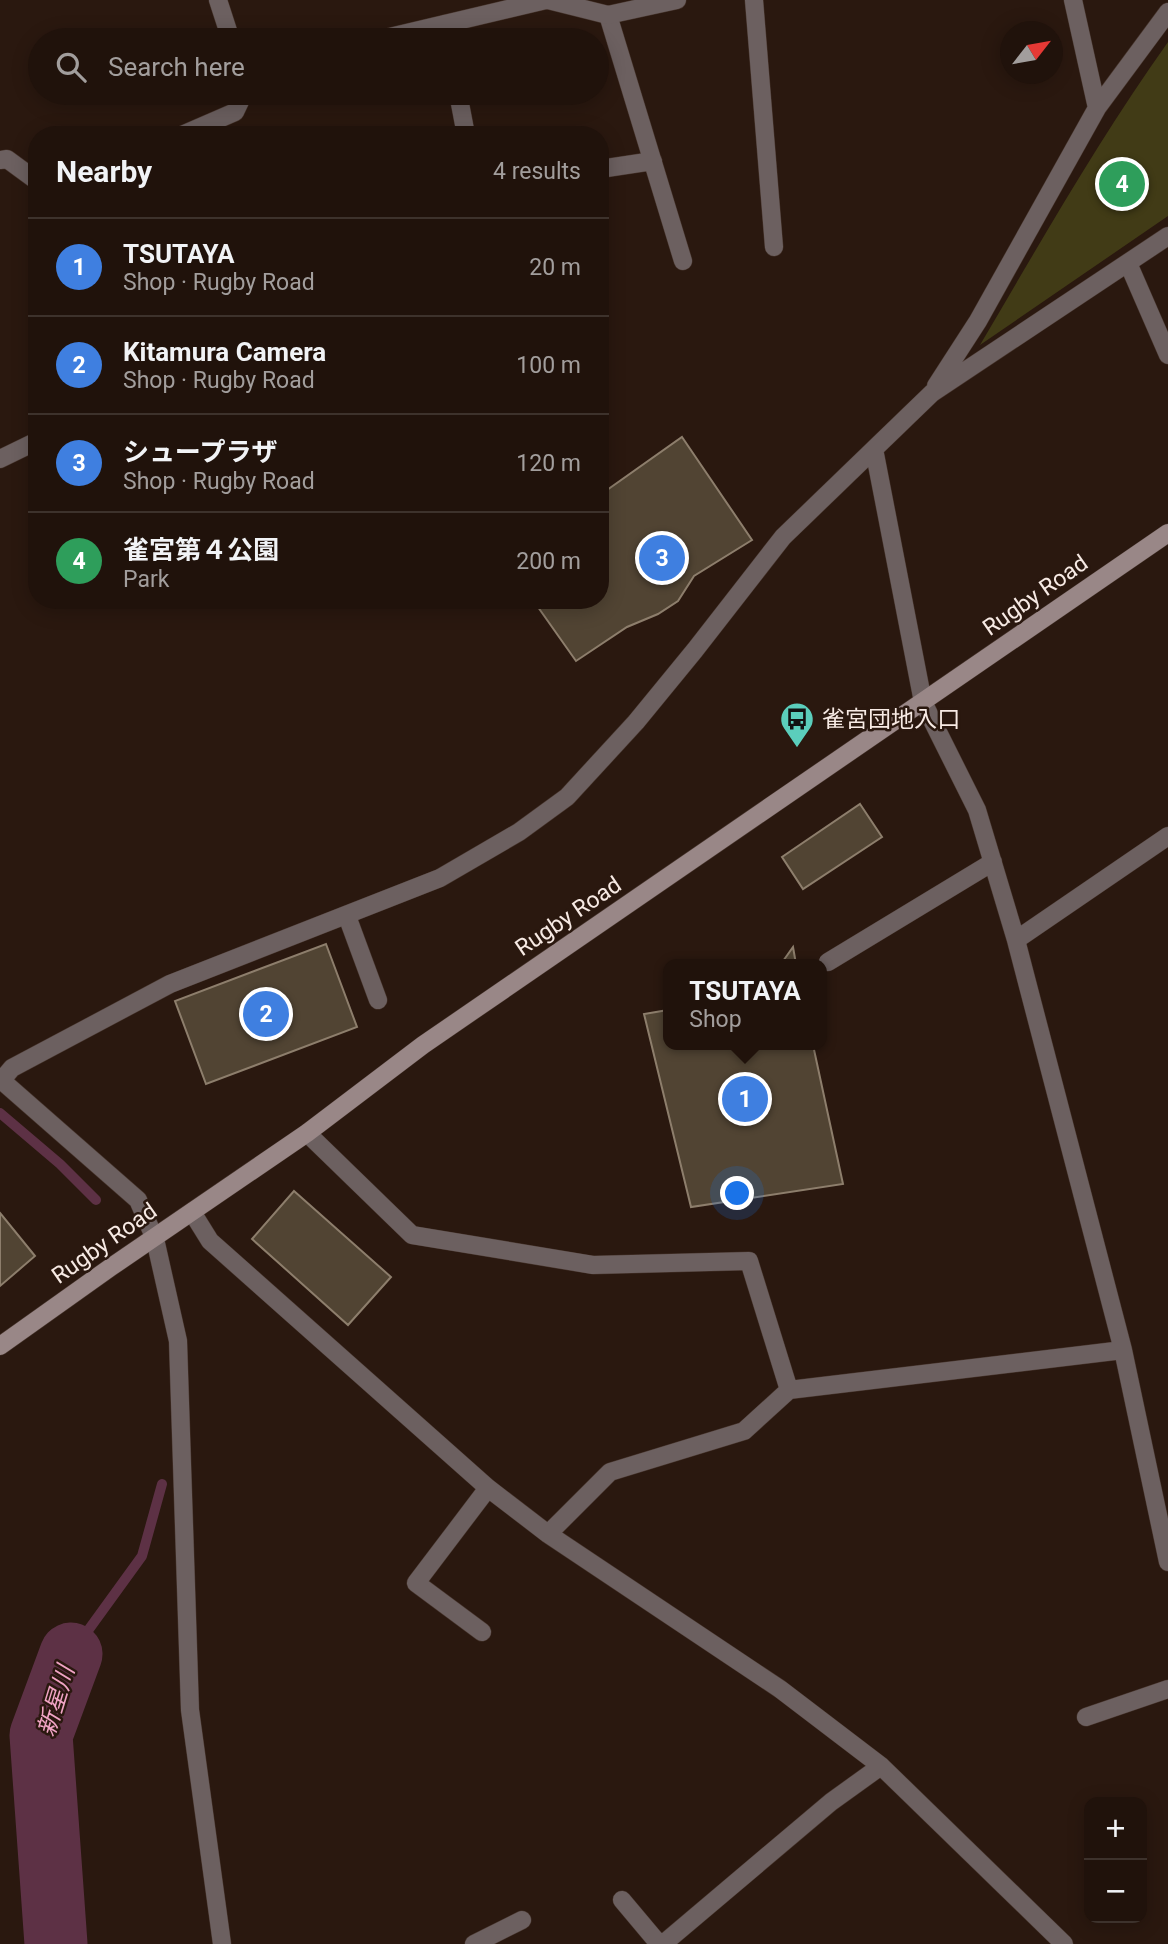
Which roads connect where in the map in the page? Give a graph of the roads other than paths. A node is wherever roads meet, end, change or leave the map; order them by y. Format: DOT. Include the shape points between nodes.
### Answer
graph roads {
  1 [pos="218,0"];
  2 [pos="547,0"];
  3 [pos="677,0"];
  4 [pos="754,0"];
  5 [pos="1073,0"];
  6 [pos="1168,12"];
  7 [pos="608,15"];
  8 [pos="227,28"];
  9 [pos="460,28"];
  10 [pos="238,105"];
  11 [pos="460,105"];
  12 [pos="1097,108"];
  13 [pos="203,126"];
  14 [pos="464,126"];
  15 [pos="0,160"];
  16 [pos="653,161"];
  17 [pos="609,168"];
  18 [pos="28,174"];
  19 [pos="1168,236"];
  20 [pos="774,247"];
  21 [pos="683,261"];
  22 [pos="1128,263"];
  23 [pos="1168,355"];
  24 [pos="932,394"];
  25 [pos="28,446"];
  26 [pos="874,449"];
  27 [pos="0,459"];
  28 [pos="1168,533"];
  29 [pos="923,702"];
  30 [pos="1168,836"];
  31 [pos="993,862"];
  32 [pos="347,916"];
  33 [pos="1016,940"];
  34 [pos="828,962"];
  35 [pos="378,1000"];
  36 [pos="1,1080"];
  37 [pos="307,1133"];
  38 [pos="192,1212"];
  39 [pos="155,1238"];
  40 [pos="0,1346"];
  41 [pos="1123,1350"];
  42 [pos="789,1390"];
  43 [pos="488,1488"];
  44 [pos="548,1534"];
  45 [pos="1168,1562"];
  46 [pos="482,1632"];
  47 [pos="1168,1689"];
  48 [pos="1086,1717"];
  49 [pos="881,1766"];
  50 [pos="622,1900"];
  51 [pos="522,1920"];
  52 [pos="222,1944"];
  53 [pos="474,1944"];
  54 [pos="661,1944"];
  55 [pos="1065,1944"];
  1 -- 8 [label="street"];
  2 -- 7 [label="street"];
  2 -- 9 [label="street"];
  3 -- 7 [label="street"];
  4 -- 20 [label="street"];
  5 -- 12 [label="street"];
  6 -- 12 [label="street"];
  7 -- 16 [label="street"];
  10 -- 13 [label="street" via="235,112"];
  11 -- 14 [label="street"];
  12 -- 24 [label="street"];
  15 -- 18 [label="street" via="7,159"];
  16 -- 17 [label="street"];
  16 -- 21 [label="street"];
  19 -- 22 [label="street"];
  22 -- 23 [label="street"];
  22 -- 24 [label="street"];
  24 -- 26 [label="street"];
  25 -- 27 [label="street"];
  26 -- 29 [label="street"];
  26 -- 32 [label="street" via="783,537 670,681 567,797 519,832 440,878"];
  28 -- 29 [label="street, Rugby Road"];
  29 -- 31 [label="street" via="977,810"];
  29 -- 37 [label="street, Rugby Road" via="423,1045"];
  30 -- 33 [label="street"];
  31 -- 33 [label="street"];
  31 -- 34 [label="street"];
  32 -- 35 [label="street"];
  32 -- 36 [label="street" via="170,984 12,1068"];
  33 -- 41 [label="street"];
  36 -- 39 [label="street" via="138,1200"];
  37 -- 38 [label="street, Rugby Road"];
  37 -- 42 [label="street" via="412,1235 593,1265 749,1261"];
  38 -- 39 [label="street, Rugby Road"];
  38 -- 43 [label="street" via="210,1241"];
  39 -- 40 [label="street, Rugby Road"];
  39 -- 52 [label="street" via="178,1340 190,1710"];
  41 -- 42 [label="street"];
  41 -- 45 [label="street"];
  42 -- 44 [label="street" via="744,1431 610,1472"];
  43 -- 44 [label="street"];
  43 -- 46 [label="street" via="416,1583"];
  44 -- 49 [label="street" via="780,1689"];
  47 -- 48 [label="street"];
  49 -- 54 [label="street" via="831,1801"];
  49 -- 55 [label="street"];
  50 -- 54 [label="street"];
  51 -- 53 [label="street"];
}
